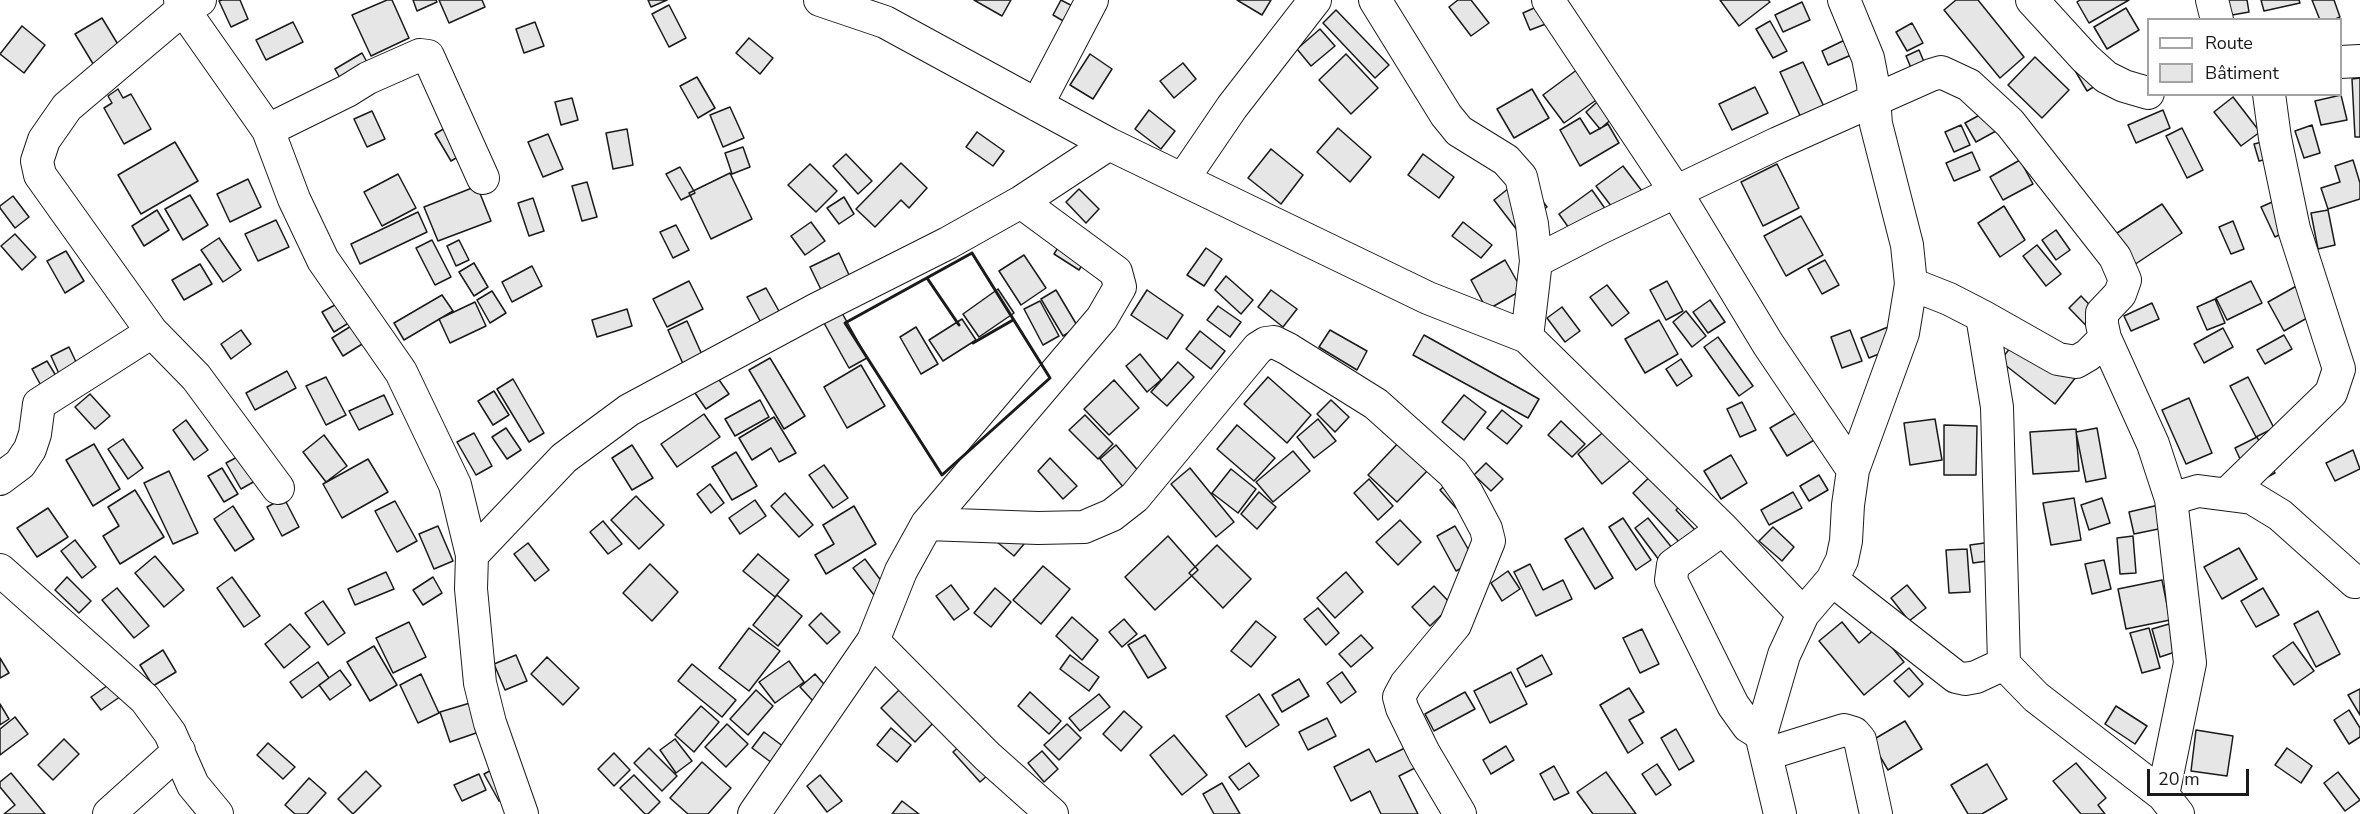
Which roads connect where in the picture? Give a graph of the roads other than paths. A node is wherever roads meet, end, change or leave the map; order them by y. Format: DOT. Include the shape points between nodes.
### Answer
graph roads {
  1 [pos="820,0"];
  2 [pos="1092,0"];
  3 [pos="1316,0"];
  4 [pos="1374,0"];
  5 [pos="1548,0"];
  6 [pos="1844,0"];
  7 [pos="2032,0"];
  8 [pos="2212,0"];
  9 [pos="188,3"];
  10 [pos="893,11"];
  11 [pos="2216,18"];
  12 [pos="2360,61"];
  13 [pos="2342,62"];
  14 [pos="2147,93"];
  15 [pos="2269,96"];
  16 [pos="1874,100"];
  17 [pos="1037,105"];
  18 [pos="268,130"];
  19 [pos="1110,144"];
  20 [pos="483,178"];
  21 [pos="1183,179"];
  22 [pos="1676,192"];
  23 [pos="1021,202"];
  24 [pos="1536,261"];
  25 [pos="1911,284"];
  26 [pos="1982,316"];
  27 [pos="152,332"];
  28 [pos="1527,337"];
  29 [pos="2105,338"];
  30 [pos="1853,470"];
  31 [pos="0,479"];
  32 [pos="278,488"];
  33 [pos="2228,494"];
  34 [pos="2171,499"];
  35 [pos="927,524"];
  36 [pos="1723,529"];
  37 [pos="472,555"];
  38 [pos="1832,580"];
  39 [pos="2358,584"];
  40 [pos="6,588"];
  41 [pos="1803,614"];
  42 [pos="873,641"];
  43 [pos="2004,664"];
  44 [pos="1764,744"];
  45 [pos="179,751"];
  46 [pos="2171,805"];
  47 [pos="109,814"];
  48 [pos="217,814"];
  49 [pos="522,814"];
  50 [pos="754,814"];
  51 [pos="1052,814"];
  52 [pos="1460,814"];
  53 [pos="1780,814"];
  54 [pos="1876,814"];
  1 -- 10 [label="street"];
  2 -- 17 [label="street"];
  3 -- 21 [label="street" via="1232,107"];
  4 -- 24 [label="street" via="1459,131 1506,160 1521,177 1533,224"];
  5 -- 22 [label="street"];
  6 -- 16 [label="street" via="1868,58"];
  7 -- 14 [label="street" via="2106,77"];
  8 -- 11 [label="street"];
  9 -- 18 [label="street"];
  9 -- 27 [label="street" via="67,107 44,140 37,161 40,175"];
  10 -- 17 [label="street"];
  12 -- 13 [label="street"];
  15 -- 33 [label="street" via="2294,229 2339,369 2331,393"];
  16 -- 22 [label="street"];
  16 -- 25 [label="street" via="1876,124 1907,245"];
  16 -- 29 [label="street" via="1941,72 1969,85 2010,123 2115,257 2125,280 2120,294 2102,313"];
  17 -- 19 [label="street"];
  18 -- 20 [label="street" via="368,78 420,55 428,56"];
  18 -- 37 [label="street" via="323,260 401,372 455,485"];
  19 -- 21 [label="street"];
  19 -- 23 [label="street"];
  21 -- 28 [label="street" via="1428,298"];
  22 -- 24 [label="street"];
  22 -- 30 [label="street" via="1768,344"];
  23 -- 35 [label="street" via="1116,272 1120,287 1102,318"];
  23 -- 37 [label="street" via="629,411 564,458"];
  24 -- 28 [label="street"];
  25 -- 26 [label="street"];
  25 -- 30 [label="street" via="1903,333"];
  26 -- 29 [label="street" via="2067,361 2076,362 2088,355"];
  26 -- 43 [label="street" via="1996,407"];
  27 -- 31 [label="street" via="39,404 30,449 20,464"];
  27 -- 32 [label="street" via="196,376"];
  28 -- 36 [label="street"];
  29 -- 34 [label="street" via="2153,444"];
  30 -- 38 [label="street" via="1846,541"];
  33 -- 34 [label="street" via="2198,491"];
  33 -- 39 [label="street" via="2252,498 2280,515"];
  34 -- 46 [label="street" via="2190,663"];
  35 -- 42 [label="street" via="901,571"];
  35 -- 52 [label="street" via="1084,527 1112,515 1135,498 1258,348 1274,342 1288,349 1376,405 1453,473 1486,529 1489,541 1455,625 1399,697 1424,753"];
  36 -- 41 [label="street"];
  36 -- 44 [label="street" via="1673,565 1671,580 1733,705"];
  37 -- 49 [label="street" via="471,590 480,683"];
  38 -- 41 [label="street"];
  38 -- 43 [label="street" via="1956,677 1976,677"];
  40 -- 45 [label="street" via="145,699"];
  41 -- 44 [label="street" via="1784,655"];
  42 -- 50 [label="street"];
  42 -- 51 [label="street" via="987,756"];
  43 -- 46 [label="street" via="2036,697"];
  44 -- 53 [label="street"];
  44 -- 54 [label="street" via="1844,730 1854,733 1860,740"];
  45 -- 47 [label="street"];
  45 -- 48 [label="street" via="193,785"];
}
